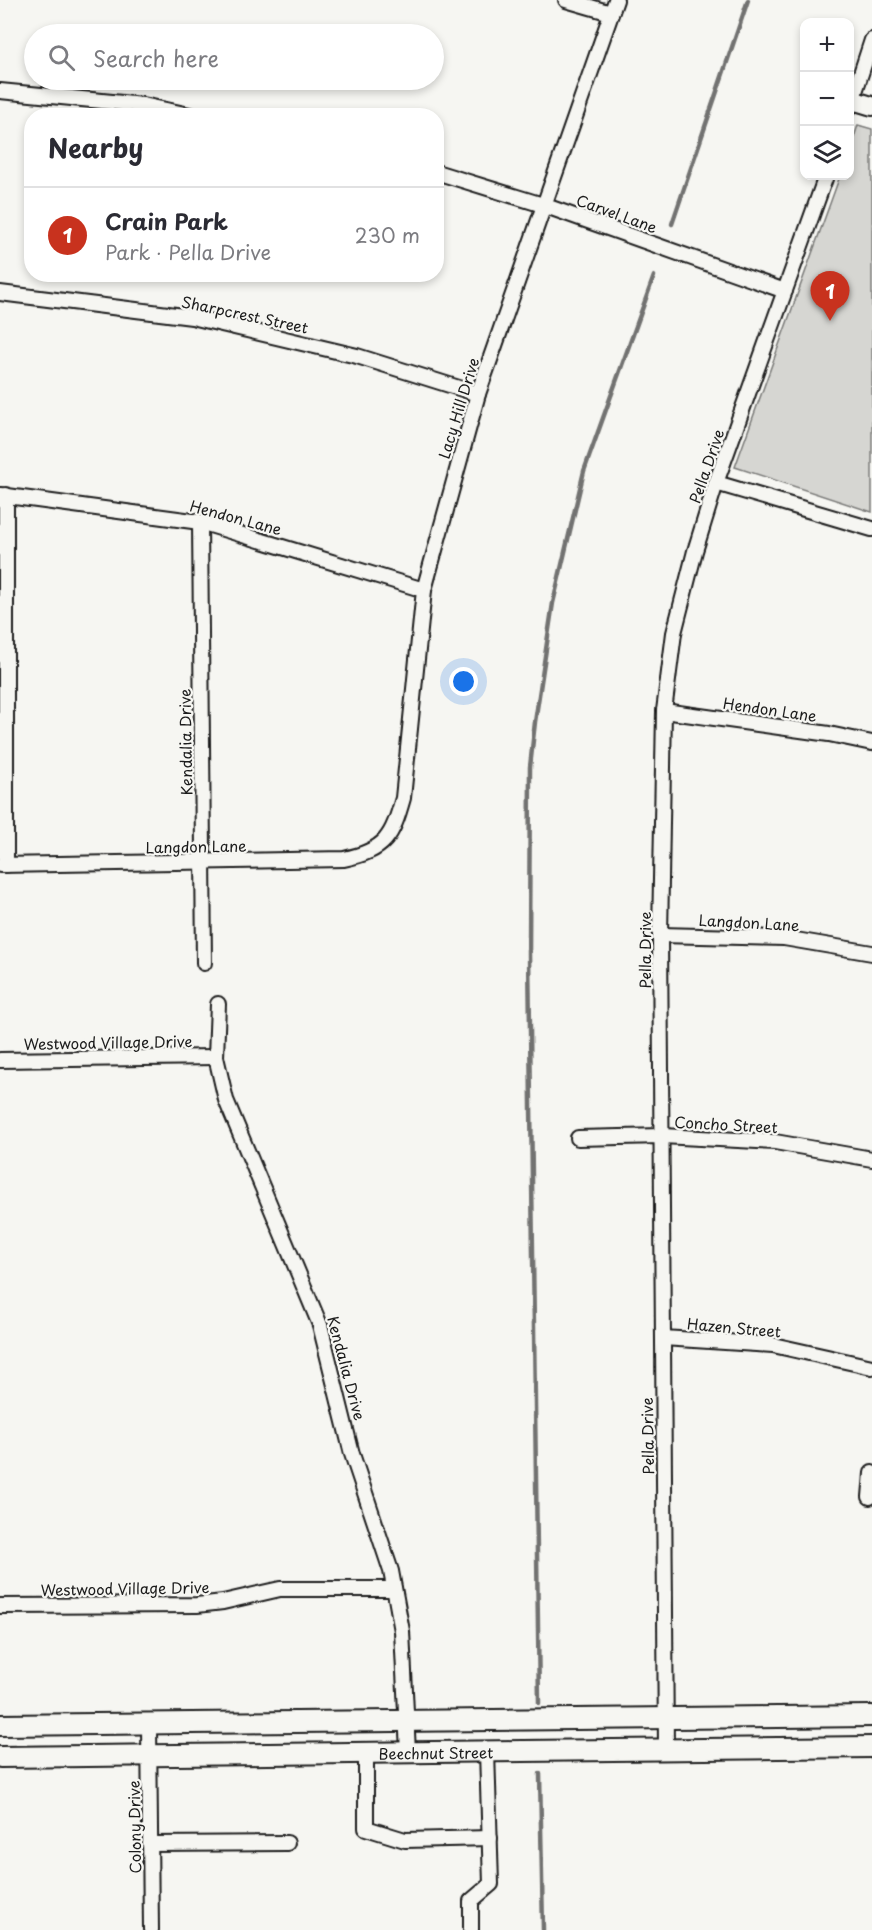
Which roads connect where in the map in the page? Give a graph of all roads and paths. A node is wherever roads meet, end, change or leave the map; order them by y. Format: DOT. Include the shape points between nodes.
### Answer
graph roads {
  1 [pos="566,0"];
  2 [pos="613,6"];
  3 [pos="872,39"];
  4 [pos="0,91"];
  5 [pos="854,95"];
  6 [pos="854,104"];
  7 [pos="872,106"];
  8 [pos="157,108"];
  9 [pos="444,174"];
  10 [pos="825,180"];
  11 [pos="543,204"];
  12 [pos="785,291"];
  13 [pos="0,293"];
  14 [pos="478,394"];
  15 [pos="716,483"];
  16 [pos="3,495"];
  17 [pos="200,522"];
  18 [pos="872,529"];
  19 [pos="424,590"];
  20 [pos="664,711"];
  21 [pos="872,743"];
  22 [pos="387,838"];
  23 [pos="203,862"];
  24 [pos="3,865"];
  25 [pos="660,935"];
  26 [pos="872,953"];
  27 [pos="204,963"];
  28 [pos="218,1004"];
  29 [pos="216,1057"];
  30 [pos="0,1060"];
  31 [pos="662,1136"];
  32 [pos="578,1138"];
  33 [pos="872,1159"];
  34 [pos="663,1338"];
  35 [pos="872,1367"];
  36 [pos="872,1473"];
  37 [pos="870,1497"];
  38 [pos="394,1588"];
  39 [pos="0,1606"];
  40 [pos="872,1716"];
  41 [pos="666,1717"];
  42 [pos="407,1721"];
  43 [pos="0,1725"];
  44 [pos="149,1725"];
  45 [pos="872,1747"];
  46 [pos="666,1749"];
  47 [pos="487,1751"];
  48 [pos="408,1752"];
  49 [pos="366,1753"];
  50 [pos="149,1755"];
  51 [pos="0,1757"];
  52 [pos="490,1838"];
  53 [pos="287,1843"];
  54 [pos="150,1844"];
  55 [pos="151,1930"];
  56 [pos="471,1930"];
  1 -- 2 [label="street"];
  2 -- 11 [label="street, Lacy Hill Drive"];
  3 -- 5 [label="street"];
  4 -- 8 [label="street"];
  6 -- 7 [label="street"];
  9 -- 11 [label="street, Carvel Lane"];
  10 -- 12 [label="street, Pella Drive"];
  11 -- 12 [label="street, Carvel Lane"];
  11 -- 14 [label="street, Lacy Hill Drive"];
  12 -- 15 [label="street, Pella Drive"];
  13 -- 14 [label="street, Sharpcrest Street" via="192,317 357,356"];
  14 -- 19 [label="street, Lacy Hill Drive"];
  15 -- 18 [label="street"];
  15 -- 20 [label="street, Pella Drive" via="674,633"];
  16 -- 17 [label="street, Hendon Lane"];
  16 -- 24 [label="street"];
  17 -- 19 [label="street, Hendon Lane"];
  17 -- 23 [label="street, Kendalia Drive"];
  19 -- 22 [label="street, Lacy Hill Drive" via="403,798 396,825"];
  20 -- 21 [label="street, Hendon Lane"];
  20 -- 25 [label="street, Pella Drive"];
  22 -- 23 [label="street, Langdon Lane" via="364,855 344,859"];
  23 -- 24 [label="street, Langdon Lane"];
  23 -- 27 [label="street, Kendalia Drive"];
  25 -- 26 [label="street, Langdon Lane" via="784,938"];
  25 -- 31 [label="street, Pella Drive"];
  28 -- 29 [label="street, Kendalia Drive"];
  29 -- 30 [label="street, Westwood Village Drive"];
  29 -- 38 [label="street, Kendalia Drive" via="226,1100 320,1325 352,1454"];
  31 -- 32 [label="street, Concho Street"];
  31 -- 33 [label="street, Concho Street" via="775,1142"];
  31 -- 34 [label="street, Pella Drive"];
  34 -- 35 [label="street, Hazen Street" via="773,1345"];
  34 -- 41 [label="street, Pella Drive"];
  36 -- 37 [label="street"];
  38 -- 39 [label="street, Westwood Village Drive" via="280,1589 197,1605"];
  38 -- 42 [label="street, Kendalia Drive" via="402,1630"];
  40 -- 41 [label="main road, Beechnut Street"];
  41 -- 42 [label="main road, Beechnut Street"];
  41 -- 46 [label="street, Pella Drive"];
  42 -- 44 [label="main road, Beechnut Street"];
  42 -- 48 [label="street, Kendalia Drive"];
  43 -- 44 [label="main road, Beechnut Street"];
  44 -- 50 [label="street, Colony Drive"];
  45 -- 46 [label="main road, Beechnut Street"];
  46 -- 47 [label="main road, Beechnut Street"];
  47 -- 48 [label="main road, Beechnut Street"];
  47 -- 52 [label="street"];
  48 -- 49 [label="main road, Beechnut Street"];
  49 -- 50 [label="main road, Beechnut Street"];
  49 -- 52 [label="street" via="366,1828 405,1840"];
  50 -- 51 [label="main road, Beechnut Street"];
  50 -- 54 [label="street, Colony Drive"];
  52 -- 56 [label="street" via="491,1884 471,1901"];
  53 -- 54 [label="street"];
  54 -- 55 [label="street, Colony Drive"];
}
